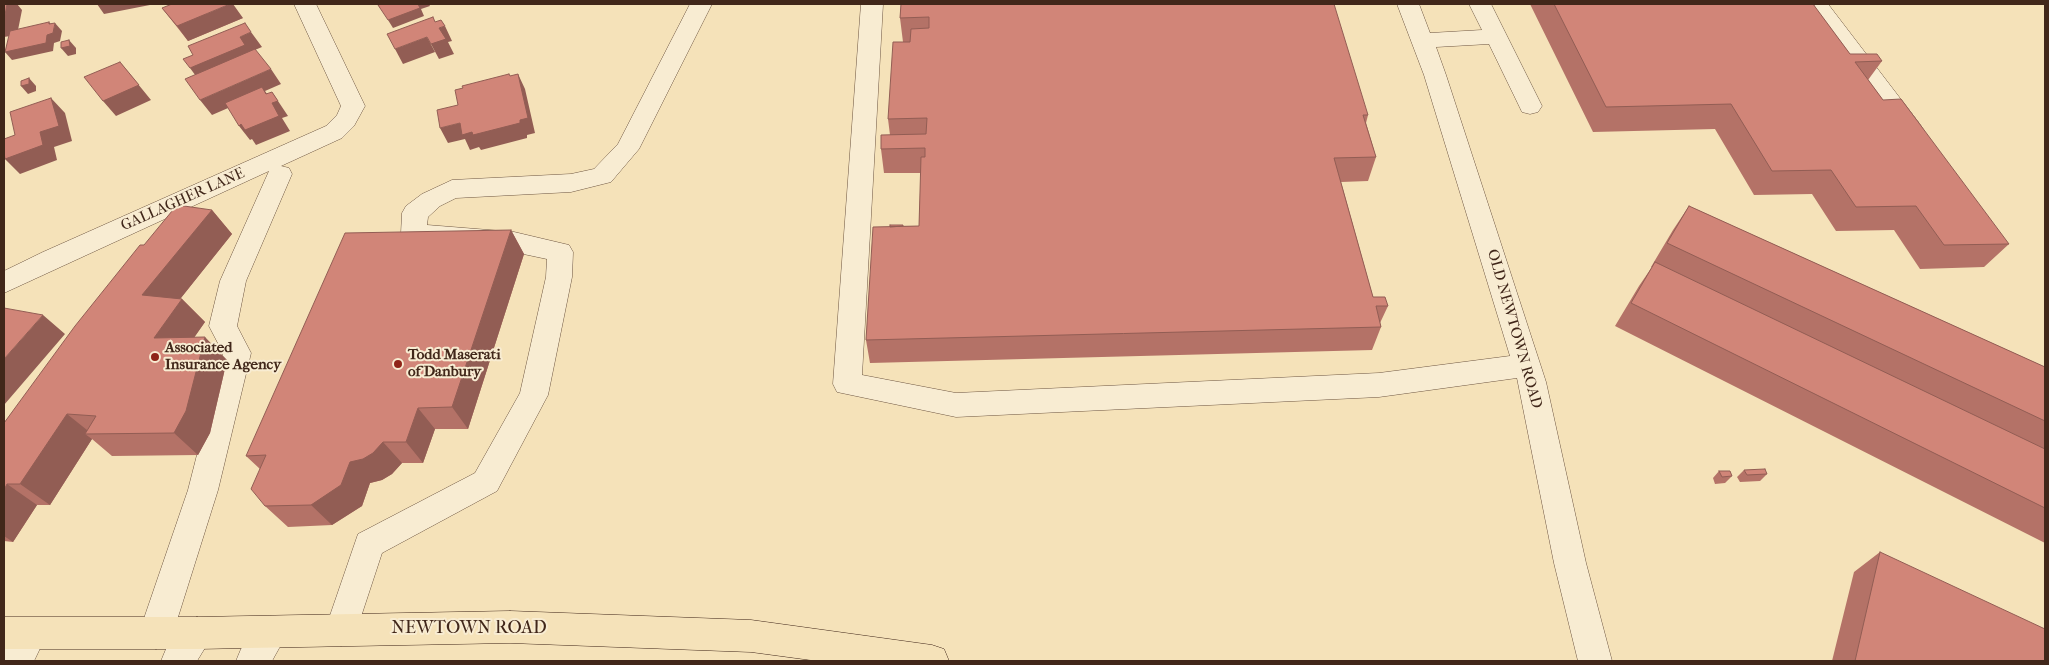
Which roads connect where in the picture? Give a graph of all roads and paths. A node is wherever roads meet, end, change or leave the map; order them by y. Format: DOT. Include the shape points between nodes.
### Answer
graph roads {
  1 [pos="306,4"];
  2 [pos="701,4"];
  3 [pos="872,4"];
  4 [pos="1408,4"];
  5 [pos="1480,4"];
  6 [pos="1817,4"];
  7 [pos="1496,36"];
  8 [pos="1422,41"];
  9 [pos="1530,106"];
  10 [pos="1924,146"];
  11 [pos="280,174"];
  12 [pos="4,283"];
  13 [pos="1526,364"];
  14 [pos="341,630"];
  15 [pos="271,632"];
  16 [pos="156,633"];
  17 [pos="197,633"];
  18 [pos="17,643"];
  19 [pos="178,661"];
  20 [pos="253,661"];
  21 [pos="932,661"];
  22 [pos="1595,661"];
  1 -- 12 [label="street, GALLAGHER LANE" via="352,106 346,120 334,132"];
  2 -- 14 [label="street" via="627,150 602,176 571,183 452,189 415,213 414,234 514,242 560,252 559,277 534,395 486,482 369,544"];
  3 -- 13 [label="street" via="847,384 956,405 1379,385"];
  4 -- 8 [label="street, OLD NEWTOWN ROAD"];
  5 -- 7 [label="street"];
  6 -- 10 [label="street"];
  7 -- 8 [label="street"];
  7 -- 9 [label="street"];
  8 -- 13 [label="street, OLD NEWTOWN ROAD"];
  11 -- 16 [label="street" via="233,281 223,326 238,353 203,490"];
  13 -- 22 [label="street, OLD NEWTOWN ROAD"];
  14 -- 15 [label="main road, NEWTOWN ROAD"];
  14 -- 21 [label="main road, NEWTOWN ROAD" via="510,627 751,636"];
  15 -- 17 [label="main road, NEWTOWN ROAD"];
  15 -- 20 [label="street"];
  16 -- 17 [label="main road, NEWTOWN ROAD"];
  16 -- 18 [label="main road, NEWTOWN ROAD"];
  17 -- 19 [label="street"];
}
